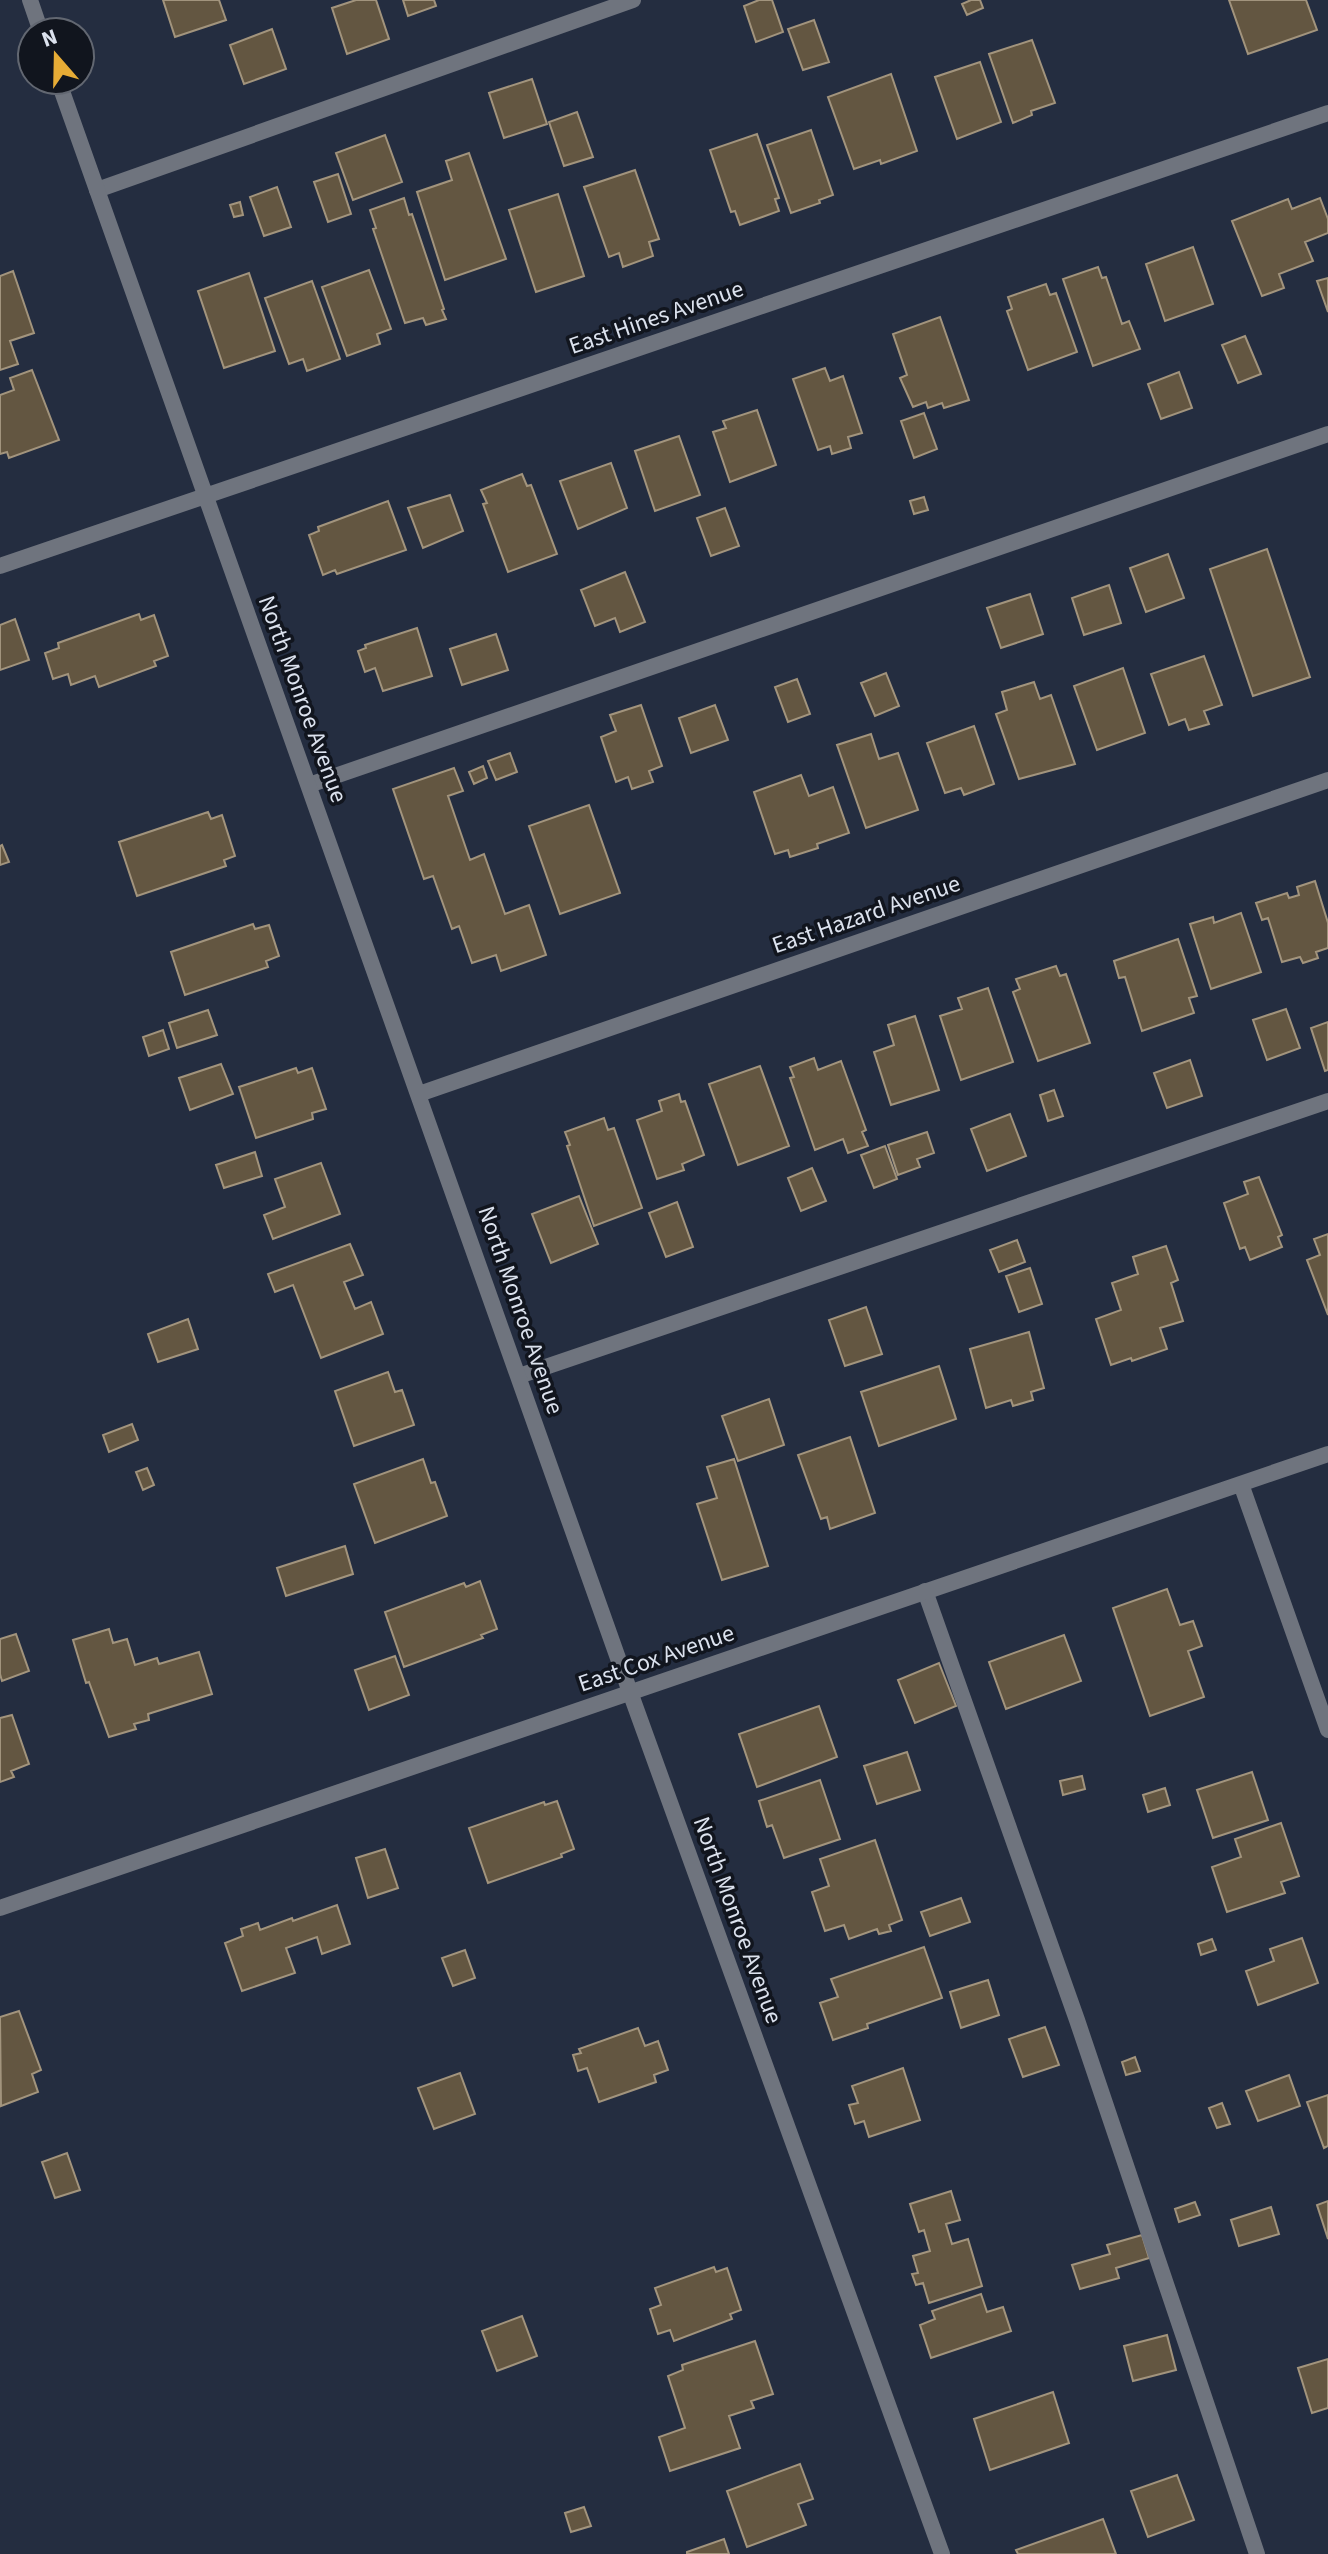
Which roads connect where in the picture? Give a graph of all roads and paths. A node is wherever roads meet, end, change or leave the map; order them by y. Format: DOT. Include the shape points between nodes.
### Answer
graph roads {
  1 [pos="633,0"];
  2 [pos="64,96"];
  3 [pos="1328,113"];
  4 [pos="97,190"];
  5 [pos="1328,434"];
  6 [pos="205,497"];
  7 [pos="0,566"];
  8 [pos="1328,780"];
  9 [pos="309,785"];
  10 [pos="419,1094"];
  11 [pos="1328,1101"];
  12 [pos="519,1376"];
  13 [pos="1328,1454"];
  14 [pos="1241,1484"];
  15 [pos="925,1591"];
  16 [pos="630,1692"];
  17 [pos="1328,1730"];
  18 [pos="0,1908"];
  19 [pos="942,2554"];
  20 [pos="1257,2554"];
  1 -- 4 [label="street"];
  2 -- 4 [label="street, North Monroe Avenue"];
  3 -- 6 [label="street, East Hines Avenue"];
  4 -- 6 [label="street, North Monroe Avenue"];
  5 -- 9 [label="street"];
  6 -- 7 [label="street, East Hines Avenue"];
  6 -- 9 [label="street, North Monroe Avenue"];
  8 -- 10 [label="street, East Hazard Avenue"];
  9 -- 10 [label="street, North Monroe Avenue"];
  10 -- 12 [label="street, North Monroe Avenue"];
  11 -- 12 [label="street"];
  12 -- 16 [label="street, North Monroe Avenue"];
  13 -- 14 [label="street, East Cox Avenue"];
  14 -- 15 [label="street, East Cox Avenue"];
  14 -- 17 [label="street"];
  15 -- 16 [label="street, East Cox Avenue"];
  15 -- 20 [label="street"];
  16 -- 18 [label="street, East Cox Avenue"];
  16 -- 19 [label="street, North Monroe Avenue"];
}
